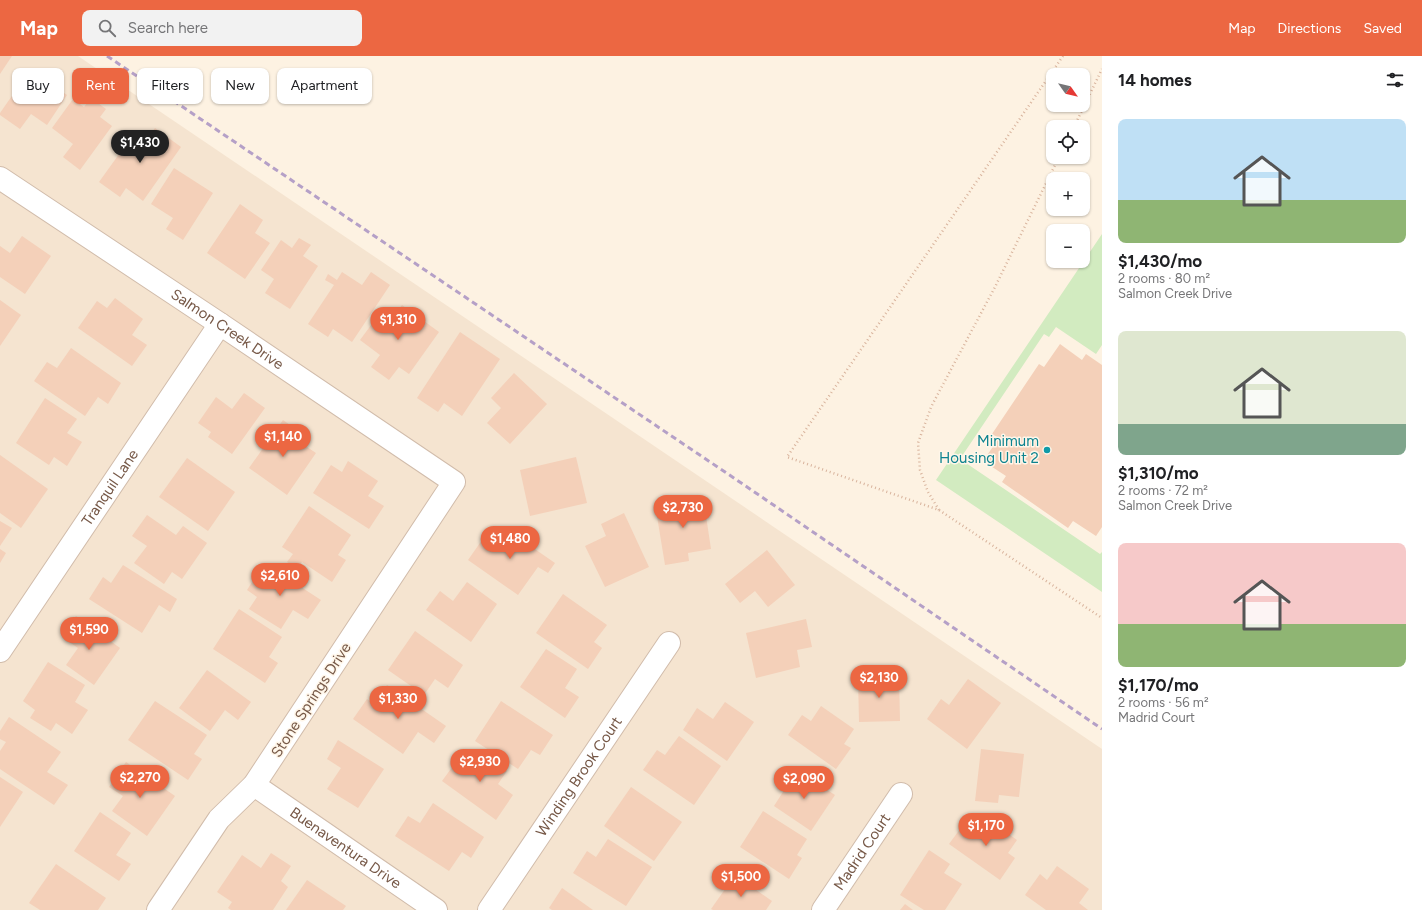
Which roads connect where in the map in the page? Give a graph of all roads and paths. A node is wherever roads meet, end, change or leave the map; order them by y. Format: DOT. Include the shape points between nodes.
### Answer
graph roads {
  1 [pos="1063,56"];
  2 [pos="1102,69"];
  3 [pos="1077,120"];
  4 [pos="1056,164"];
  5 [pos="0,178"];
  6 [pos="220,324"];
  7 [pos="454,482"];
  8 [pos="939,510"];
  9 [pos="1102,618"];
  10 [pos="669,643"];
  11 [pos="0,651"];
  12 [pos="254,785"];
  13 [pos="901,794"];
  14 [pos="158,910"];
  15 [pos="436,910"];
  16 [pos="489,910"];
  17 [pos="823,910"];
  1 -- 8 [label="path" via="787,457"];
  2 -- 3 [label="path"];
  4 -- 8 [label="path" via="995,287 931,406 918,443 920,470 928,492"];
  5 -- 6 [label="street, Salmon Creek Drive"];
  6 -- 7 [label="street, Salmon Creek Drive"];
  6 -- 11 [label="street, Tranquil Lane"];
  7 -- 12 [label="street, Stone Springs Drive"];
  8 -- 9 [label="path"];
  10 -- 16 [label="street, Winding Brook Court"];
  12 -- 14 [label="street, Stone Springs Drive" via="219,819"];
  12 -- 15 [label="street, Buenaventura Drive"];
  13 -- 17 [label="street, Madrid Court"];
}
